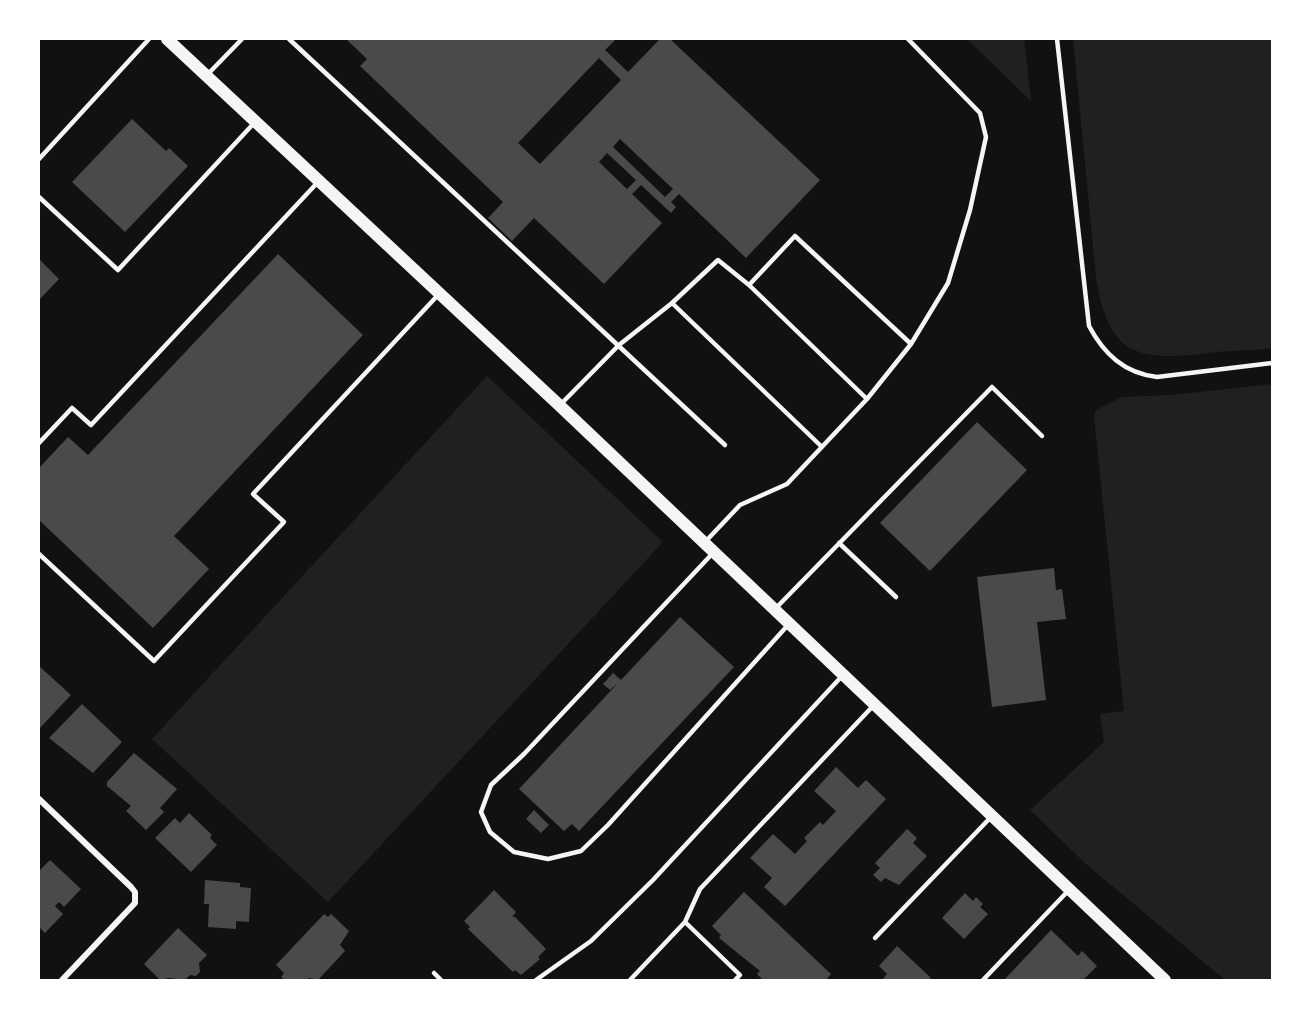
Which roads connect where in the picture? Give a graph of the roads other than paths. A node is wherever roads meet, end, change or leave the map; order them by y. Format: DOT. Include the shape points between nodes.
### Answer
graph roads {
  1 [pos="149,39"];
  2 [pos="167,39"];
  3 [pos="242,39"];
  4 [pos="289,39"];
  5 [pos="908,39"];
  6 [pos="1057,39"];
  7 [pos="208,74"];
  8 [pos="256,120"];
  9 [pos="39,159"];
  10 [pos="320,180"];
  11 [pos="39,198"];
  12 [pos="749,285"];
  13 [pos="440,294"];
  14 [pos="672,303"];
  15 [pos="911,344"];
  16 [pos="619,345"];
  17 [pos="1272,363"];
  18 [pos="867,399"];
  19 [pos="559,405"];
  20 [pos="1042,436"];
  21 [pos="39,443"];
  22 [pos="725,445"];
  23 [pos="822,447"];
  24 [pos="839,543"];
  25 [pos="709,547"];
  26 [pos="39,554"];
  27 [pos="896,597"];
  28 [pos="775,609"];
  29 [pos="790,623"];
  30 [pos="844,674"];
  31 [pos="875,704"];
  32 [pos="39,800"];
  33 [pos="993,815"];
  34 [pos="1070,889"];
  35 [pos="685,922"];
  36 [pos="875,938"];
  37 [pos="434,973"];
  38 [pos="1161,979"];
  39 [pos="62,980"];
  40 [pos="441,980"];
  41 [pos="536,980"];
  42 [pos="630,980"];
  43 [pos="735,980"];
  44 [pos="983,980"];
  1 -- 9 [label="lane"];
  2 -- 7 [label="main road"];
  3 -- 7 [label="lane"];
  4 -- 16 [label="lane"];
  5 -- 15 [label="lane" via="980,112 986,137 948,283"];
  6 -- 17 [label="lane" via="1089,326 1100,347 1139,375 1157,377"];
  7 -- 8 [label="main road"];
  8 -- 10 [label="main road"];
  8 -- 11 [label="lane" via="118,270"];
  10 -- 13 [label="main road"];
  10 -- 21 [label="lane" via="91,425 72,408"];
  12 -- 14 [label="lane" via="718,260"];
  12 -- 15 [label="lane" via="795,236"];
  12 -- 18 [label="lane"];
  13 -- 19 [label="main road"];
  13 -- 26 [label="lane" via="253,494 284,522 154,661"];
  14 -- 16 [label="lane"];
  14 -- 23 [label="lane"];
  15 -- 18 [label="lane"];
  16 -- 19 [label="lane"];
  16 -- 22 [label="lane"];
  18 -- 23 [label="lane"];
  19 -- 25 [label="main road"];
  20 -- 24 [label="lane" via="992,387"];
  23 -- 25 [label="lane" via="787,484 740,506"];
  24 -- 27 [label="lane"];
  24 -- 28 [label="lane"];
  25 -- 28 [label="main road"];
  25 -- 29 [label="lane" via="524,754 491,785 481,812 490,832 514,852 548,859 581,851"];
  28 -- 29 [label="main road"];
  29 -- 30 [label="main road"];
  30 -- 31 [label="main road"];
  30 -- 41 [label="lane" via="653,880 591,941"];
  31 -- 33 [label="main road"];
  31 -- 35 [label="lane" via="700,889"];
  32 -- 39 [label="street" via="135,892 135,903"];
  33 -- 34 [label="main road"];
  33 -- 36 [label="lane"];
  34 -- 38 [label="main road"];
  34 -- 44 [label="lane"];
  35 -- 42 [label="lane"];
  35 -- 43 [label="lane" via="740,975"];
  37 -- 40 [label="lane"];
}
